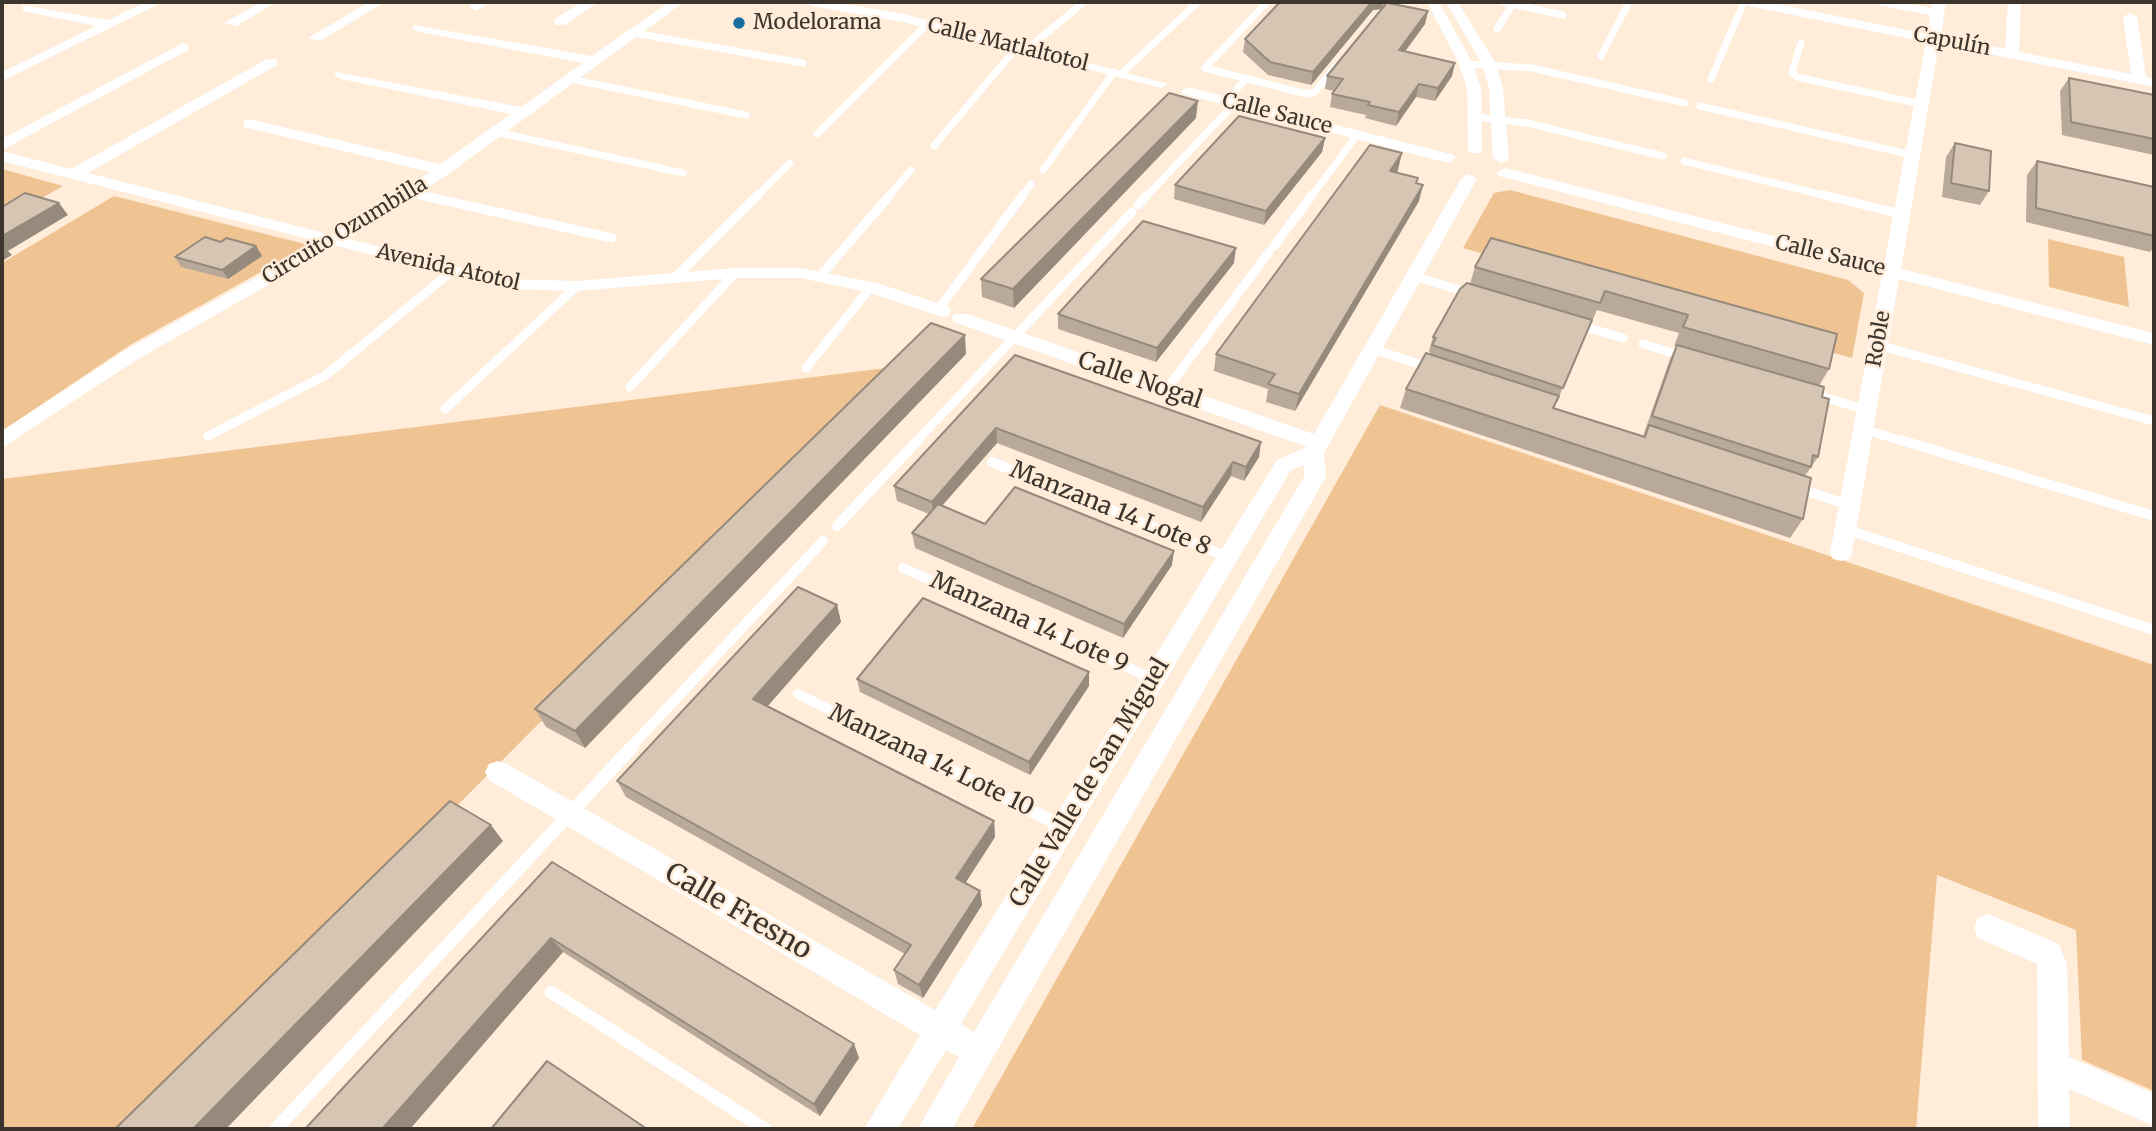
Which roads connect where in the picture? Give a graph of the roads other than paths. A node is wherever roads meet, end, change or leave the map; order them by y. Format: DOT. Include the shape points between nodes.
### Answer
graph roads {
  1 [pos="156,2"];
  2 [pos="270,2"];
  3 [pos="378,2"];
  4 [pos="591,2"];
  5 [pos="677,2"];
  6 [pos="812,2"];
  7 [pos="1084,2"];
  8 [pos="1198,2"];
  9 [pos="1267,2"];
  10 [pos="1433,2"];
  11 [pos="1452,2"];
  12 [pos="1503,2"];
  13 [pos="1629,2"];
  14 [pos="1747,2"];
  15 [pos="1881,2"];
  16 [pos="2015,2"];
  17 [pos="1513,4"];
  18 [pos="1939,7"];
  19 [pos="28,8"];
  20 [pos="1563,15"];
  21 [pos="2130,17"];
  22 [pos="231,23"];
  23 [pos="560,23"];
  24 [pos="106,24"];
  25 [pos="927,24"];
  26 [pos="419,28"];
  27 [pos="1497,29"];
  28 [pos="634,33"];
  29 [pos="315,38"];
  30 [pos="1933,39"];
  31 [pos="1801,43"];
  32 [pos="183,47"];
  33 [pos="1022,48"];
  34 [pos="1601,55"];
  35 [pos="2011,55"];
  36 [pos="594,61"];
  37 [pos="272,62"];
  38 [pos="803,63"];
  39 [pos="1339,63"];
  40 [pos="1466,64"];
  41 [pos="1489,64"];
  42 [pos="5,72"];
  43 [pos="1118,73"];
  44 [pos="341,75"];
  45 [pos="570,79"];
  46 [pos="1246,79"];
  47 [pos="1711,79"];
  48 [pos="2139,80"];
  49 [pos="2154,83"];
  50 [pos="1161,84"];
  51 [pos="1188,91"];
  52 [pos="1230,102"];
  53 [pos="1685,103"];
  54 [pos="1921,104"];
  55 [pos="1700,106"];
  56 [pos="524,112"];
  57 [pos="746,115"];
  58 [pos="1477,117"];
  59 [pos="1500,119"];
  60 [pos="249,124"];
  61 [pos="496,132"];
  62 [pos="817,134"];
  63 [pos="1357,135"];
  64 [pos="2,145"];
  65 [pos="933,146"];
  66 [pos="1476,150"];
  67 [pos="1912,155"];
  68 [pos="2,156"];
  69 [pos="1663,156"];
  70 [pos="1448,158"];
  71 [pos="1684,161"];
  72 [pos="790,163"];
  73 [pos="1503,165"];
  74 [pos="444,170"];
  75 [pos="911,170"];
  76 [pos="1042,170"];
  77 [pos="683,173"];
  78 [pos="74,174"];
  79 [pos="1469,179"];
  80 [pos="1031,184"];
  81 [pos="411,193"];
  82 [pos="1901,214"];
  83 [pos="612,238"];
  84 [pos="334,241"];
  85 [pos="452,271"];
  86 [pos="1891,272"];
  87 [pos="735,273"];
  88 [pos="821,275"];
  89 [pos="1414,276"];
  90 [pos="675,278"];
  91 [pos="577,286"];
  92 [pos="871,287"];
  93 [pos="1479,296"];
  94 [pos="940,310"];
  95 [pos="961,318"];
  96 [pos="1571,323"];
  97 [pos="1014,336"];
  98 [pos="1623,338"];
  99 [pos="2154,339"];
  100 [pos="1643,344"];
  101 [pos="1878,345"];
  102 [pos="1373,349"];
  103 [pos="1697,360"];
  104 [pos="806,368"];
  105 [pos="1440,371"];
  106 [pos="630,387"];
  107 [pos="1166,390"];
  108 [pos="1804,391"];
  109 [pos="445,409"];
  110 [pos="1867,410"];
  111 [pos="2154,421"];
  112 [pos="1863,429"];
  113 [pos="208,436"];
  114 [pos="2,442"];
  115 [pos="1317,448"];
  116 [pos="992,462"];
  117 [pos="1790,485"];
  118 [pos="1849,505"];
  119 [pos="2154,516"];
  120 [pos="837,526"];
  121 [pos="1845,529"];
  122 [pos="823,541"];
  123 [pos="1841,553"];
  124 [pos="1228,557"];
  125 [pos="904,568"];
  126 [pos="2154,630"];
  127 [pos="1154,679"];
  128 [pos="798,694"];
  129 [pos="498,772"];
  130 [pos="569,814"];
  131 [pos="1064,827"];
  132 [pos="1988,928"];
  133 [pos="551,992"];
  134 [pos="940,1030"];
  135 [pos="979,1052"];
  136 [pos="2054,1066"];
  137 [pos="2154,1110"];
  138 [pos="276,1129"];
  139 [pos="765,1129"];
  140 [pos="880,1129"];
  141 [pos="934,1129"];
  142 [pos="2054,1129"];
  1 -- 24 [label="street"];
  2 -- 22 [label="street"];
  3 -- 29 [label="street"];
  4 -- 23 [label="street"];
  5 -- 28 [label="street, Circuito Ozumbilla"];
  6 -- 25 [label="street, Calle Matlaltotol"];
  7 -- 33 [label="lane"];
  8 -- 43 [label="lane"];
  9 -- 46 [label="lane" via="1205,67"];
  10 -- 40 [label="street"];
  11 -- 41 [label="street"];
  12 -- 17 [label="lane"];
  13 -- 34 [label="lane"];
  14 -- 30 [label="street, Capulín"];
  14 -- 47 [label="lane"];
  15 -- 18 [label="lane"];
  16 -- 35 [label="street"];
  17 -- 20 [label="lane"];
  17 -- 27 [label="lane"];
  18 -- 30 [label="street, Roble"];
  19 -- 24 [label="street"];
  21 -- 48 [label="street"];
  24 -- 42 [label="street"];
  25 -- 33 [label="street, Calle Matlaltotol"];
  25 -- 62 [label="lane"];
  26 -- 36 [label="street"];
  28 -- 36 [label="street, Circuito Ozumbilla"];
  28 -- 38 [label="lane"];
  30 -- 35 [label="street, Capulín"];
  30 -- 54 [label="street, Roble"];
  31 -- 54 [label="lane" via="1794,75"];
  32 -- 64 [label="street"];
  33 -- 43 [label="street, Calle Matlaltotol"];
  33 -- 65 [label="lane"];
  35 -- 48 [label="street, Capulín"];
  36 -- 45 [label="street, Circuito Ozumbilla"];
  37 -- 78 [label="street"];
  39 -- 46 [label="lane" via="1310,93"];
  40 -- 41 [label="lane"];
  40 -- 58 [label="street"];
  41 -- 53 [label="lane" via="1532,68"];
  41 -- 59 [label="street"];
  43 -- 50 [label="street, Calle Matlaltotol"];
  43 -- 76 [label="lane"];
  44 -- 56 [label="street"];
  45 -- 56 [label="street, Circuito Ozumbilla"];
  45 -- 57 [label="lane"];
  46 -- 52 [label="lane"];
  48 -- 49 [label="street, Capulín"];
  51 -- 52 [label="street, Calle Sauce"];
  52 -- 63 [label="street, Calle Sauce"];
  52 -- 97 [label="lane"];
  54 -- 67 [label="street, Roble"];
  55 -- 67 [label="lane"];
  56 -- 61 [label="street, Circuito Ozumbilla"];
  58 -- 59 [label="lane"];
  58 -- 66 [label="street"];
  59 -- 69 [label="lane"];
  59 -- 73 [label="street"];
  60 -- 74 [label="street"];
  61 -- 74 [label="street, Circuito Ozumbilla"];
  61 -- 77 [label="lane"];
  63 -- 70 [label="street, Calle Sauce"];
  63 -- 107 [label="lane"];
  66 -- 70 [label="street"];
  66 -- 73 [label="street, Calle Sauce"];
  67 -- 82 [label="street, Roble"];
  68 -- 78 [label="street, Avenida Atotol"];
  70 -- 79 [label="street" via="1454,172"];
  71 -- 82 [label="lane"];
  72 -- 90 [label="lane"];
  73 -- 79 [label="street" via="1488,180"];
  73 -- 86 [label="street, Calle Sauce"];
  74 -- 81 [label="street, Circuito Ozumbilla"];
  75 -- 88 [label="lane"];
  78 -- 84 [label="street, Avenida Atotol"];
  79 -- 89 [label="street, Calle Valle de San Miguel"];
  80 -- 94 [label="lane"];
  81 -- 83 [label="lane"];
  81 -- 84 [label="street, Circuito Ozumbilla"];
  82 -- 86 [label="street, Roble"];
  84 -- 85 [label="street, Avenida Atotol"];
  84 -- 114 [label="street, Circuito Ozumbilla" via="131,355"];
  85 -- 91 [label="street, Avenida Atotol" via="505,284"];
  85 -- 113 [label="lane" via="326,375"];
  86 -- 99 [label="street, Calle Sauce"];
  86 -- 101 [label="street, Roble"];
  87 -- 88 [label="street, Avenida Atotol"];
  87 -- 90 [label="street, Avenida Atotol"];
  87 -- 106 [label="lane"];
  88 -- 92 [label="street, Avenida Atotol"];
  89 -- 93 [label="lane"];
  89 -- 102 [label="street, Calle Valle de San Miguel"];
  90 -- 91 [label="street, Avenida Atotol"];
  91 -- 109 [label="lane"];
  92 -- 94 [label="street, Avenida Atotol"];
  92 -- 104 [label="lane"];
  95 -- 97 [label="street, Calle Nogal"];
  96 -- 98 [label="lane"];
  97 -- 107 [label="street, Calle Nogal"];
  97 -- 120 [label="lane"];
  100 -- 103 [label="lane"];
  101 -- 110 [label="street, Roble"];
  101 -- 111 [label="lane"];
  102 -- 105 [label="lane"];
  102 -- 115 [label="street, Calle Valle de San Miguel"];
  107 -- 115 [label="street, Calle Nogal"];
  108 -- 110 [label="lane"];
  110 -- 112 [label="street, Roble"];
  112 -- 118 [label="street, Roble"];
  112 -- 119 [label="lane"];
  115 -- 124 [label="street, Calle Valle de San Miguel" via="1284,465"];
  115 -- 135 [label="street, Calle Valle de San Miguel" via="1315,477"];
  116 -- 124 [label="lane, Manzana 14 Lote 8"];
  117 -- 118 [label="lane"];
  118 -- 121 [label="street, Roble"];
  121 -- 123 [label="street, Roble"];
  121 -- 126 [label="lane"];
  122 -- 130 [label="lane"];
  124 -- 127 [label="street, Calle Valle de San Miguel"];
  125 -- 127 [label="lane, Manzana 14 Lote 9"];
  127 -- 131 [label="street, Calle Valle de San Miguel"];
  128 -- 131 [label="lane, Manzana 14 Lote 10"];
  129 -- 130 [label="street, Calle Fresno"];
  130 -- 134 [label="street, Calle Fresno"];
  130 -- 138 [label="lane"];
  131 -- 134 [label="street, Calle Valle de San Miguel"];
  132 -- 136 [label="street" via="2049,954"];
  133 -- 139 [label="lane"];
  134 -- 135 [label="street, Calle Fresno"];
  134 -- 140 [label="street, Calle Valle de San Miguel"];
  135 -- 141 [label="street, Calle Valle de San Miguel"];
  136 -- 137 [label="street"];
  136 -- 142 [label="street"];
}
